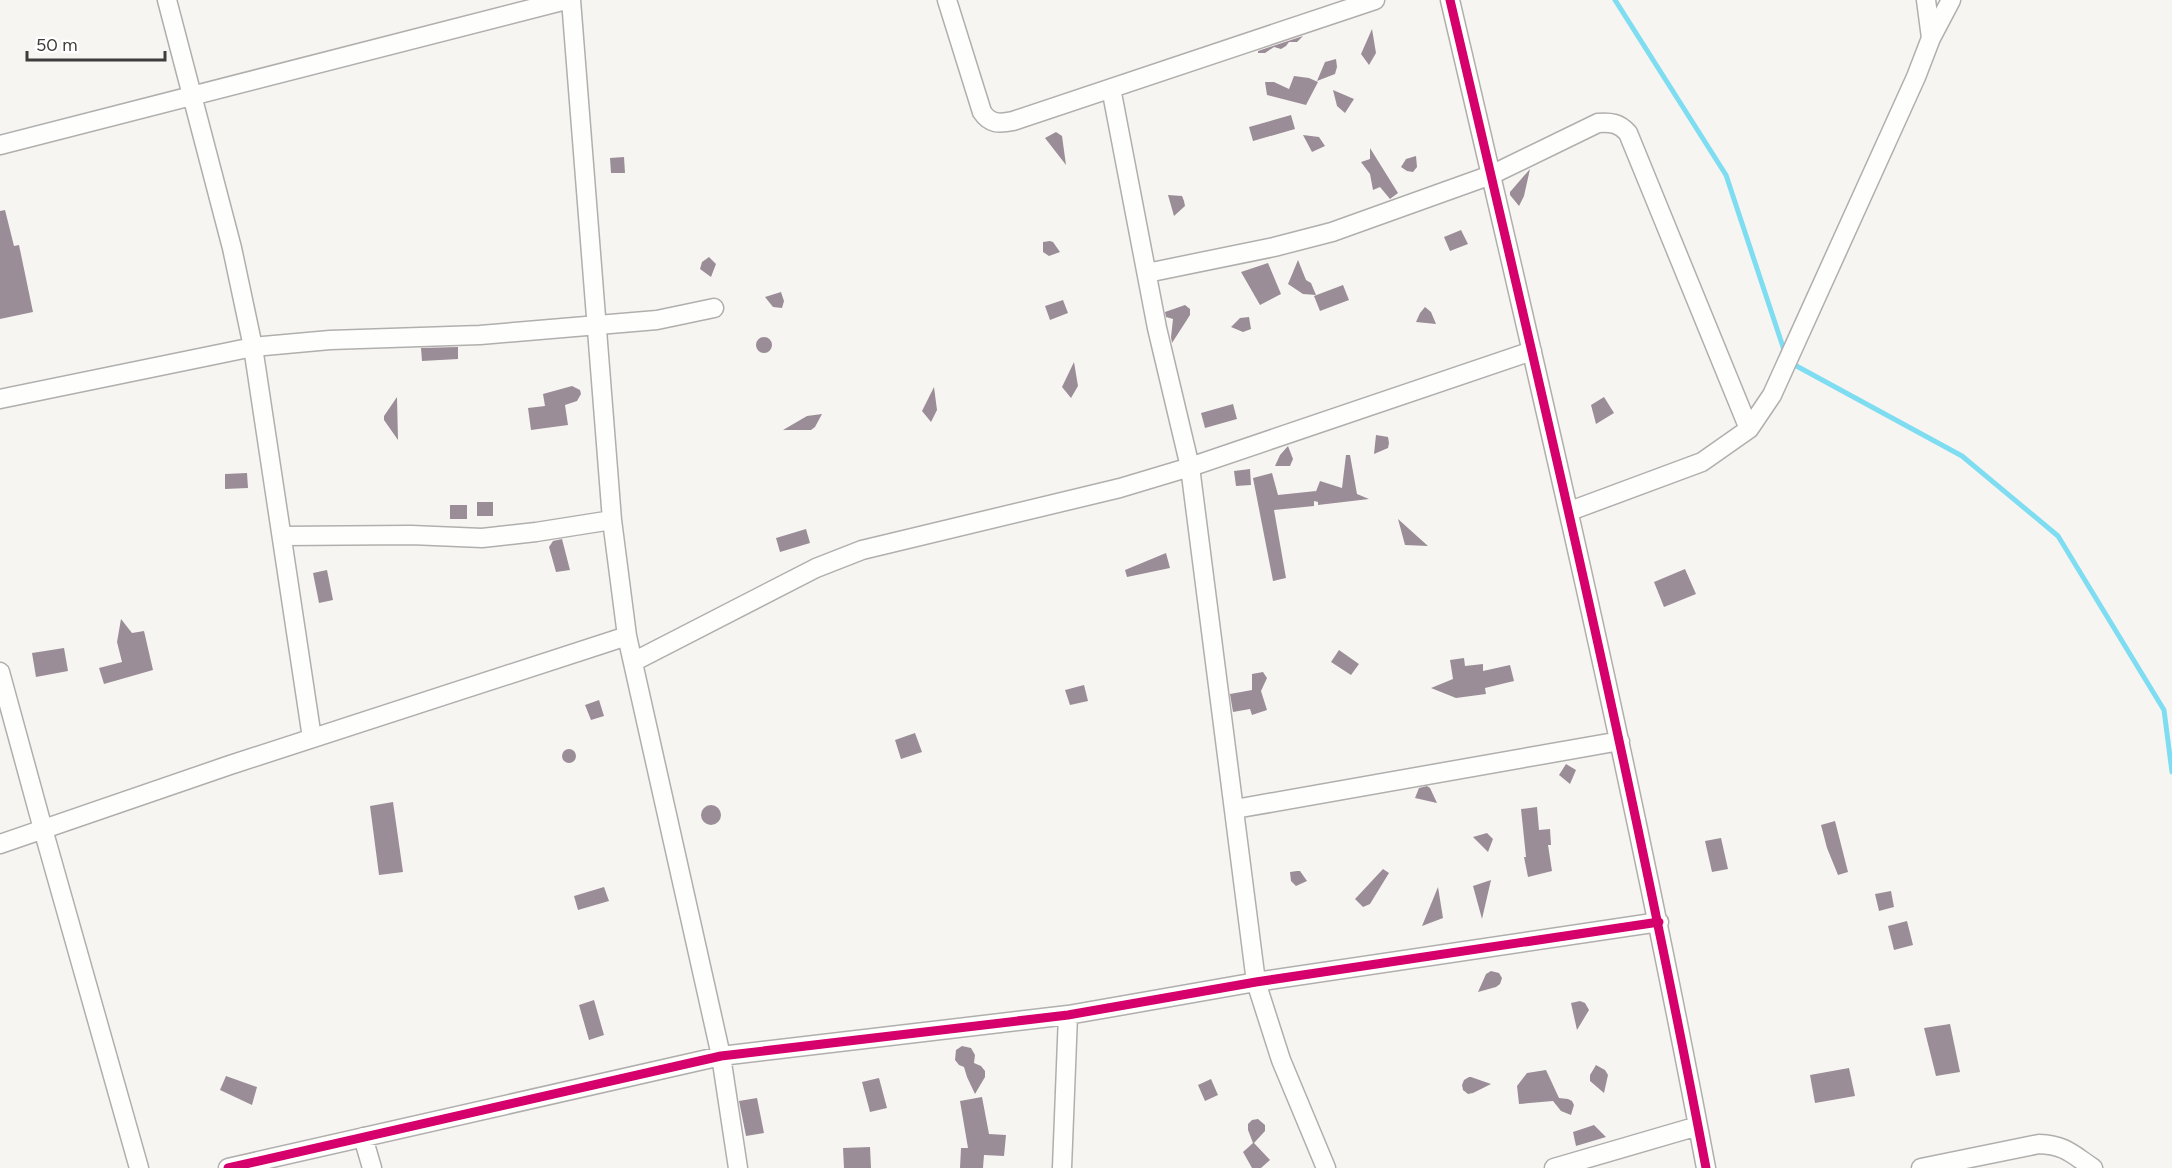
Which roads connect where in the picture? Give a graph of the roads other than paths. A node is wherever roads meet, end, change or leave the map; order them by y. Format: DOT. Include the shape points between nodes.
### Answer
graph roads {
  1 [pos="167,0"];
  2 [pos="566,0"];
  3 [pos="571,0"];
  4 [pos="947,0"];
  5 [pos="1375,0"];
  6 [pos="1450,0"];
  7 [pos="1926,0"];
  8 [pos="1951,0"];
  9 [pos="1931,38"];
  10 [pos="1111,88"];
  11 [pos="192,96"];
  12 [pos="0,145"];
  13 [pos="1491,175"];
  14 [pos="1147,273"];
  15 [pos="714,308"];
  16 [pos="597,325"];
  17 [pos="253,347"];
  18 [pos="1532,351"];
  19 [pos="0,399"];
  20 [pos="1749,429"];
  21 [pos="1190,467"];
  22 [pos="1570,511"];
  23 [pos="612,519"];
  24 [pos="282,536"];
  25 [pos="627,636"];
  26 [pos="633,662"];
  27 [pos="0,672"];
  28 [pos="312,738"];
  29 [pos="1620,741"];
  30 [pos="1235,810"];
  31 [pos="43,829"];
  32 [pos="0,844"];
  33 [pos="1659,922"];
  34 [pos="1256,982"];
  35 [pos="1068,1015"];
  36 [pos="721,1056"];
  37 [pos="1698,1126"];
  38 [pos="363,1137"];
  39 [pos="1930,1167"];
  40 [pos="139,1168"];
  41 [pos="228,1168"];
  42 [pos="372,1168"];
  43 [pos="738,1168"];
  44 [pos="1062,1168"];
  45 [pos="1326,1168"];
  46 [pos="1554,1168"];
  47 [pos="1707,1168"];
  48 [pos="2093,1168"];
  1 -- 11 [label="street"];
  2 -- 11 [label="street"];
  3 -- 16 [label="street"];
  4 -- 10 [label="street" via="987,120 1013,121"];
  5 -- 10 [label="street"];
  6 -- 13 [label="street"];
  7 -- 9 [label="street"];
  8 -- 9 [label="street"];
  9 -- 20 [label="street" via="1772,395"];
  10 -- 14 [label="street"];
  11 -- 12 [label="street"];
  11 -- 17 [label="street"];
  13 -- 14 [label="street" via="1332,232"];
  13 -- 18 [label="street"];
  13 -- 20 [label="street" via="1598,123 1621,126 1628,134"];
  14 -- 21 [label="street"];
  15 -- 16 [label="street" via="657,320"];
  16 -- 17 [label="street"];
  16 -- 23 [label="street"];
  17 -- 19 [label="street"];
  17 -- 24 [label="street"];
  18 -- 21 [label="street"];
  18 -- 22 [label="street"];
  20 -- 22 [label="street" via="1702,462"];
  21 -- 26 [label="street" via="862,550 816,568"];
  21 -- 30 [label="street"];
  22 -- 29 [label="street"];
  23 -- 24 [label="street" via="482,537"];
  23 -- 25 [label="street"];
  24 -- 28 [label="street"];
  25 -- 26 [label="street"];
  25 -- 28 [label="street"];
  26 -- 36 [label="street"];
  27 -- 31 [label="street"];
  28 -- 31 [label="street"];
  29 -- 30 [label="street"];
  29 -- 33 [label="street"];
  30 -- 34 [label="street"];
  31 -- 32 [label="street"];
  31 -- 40 [label="street"];
  33 -- 34 [label="street"];
  33 -- 37 [label="street"];
  34 -- 35 [label="street"];
  34 -- 45 [label="street" via="1281,1060"];
  35 -- 36 [label="street"];
  35 -- 44 [label="street"];
  36 -- 38 [label="street"];
  36 -- 43 [label="street"];
  37 -- 46 [label="street"];
  37 -- 47 [label="street"];
  38 -- 41 [label="street"];
  38 -- 42 [label="street"];
  39 -- 48 [label="street" via="2054,1144"];
}
